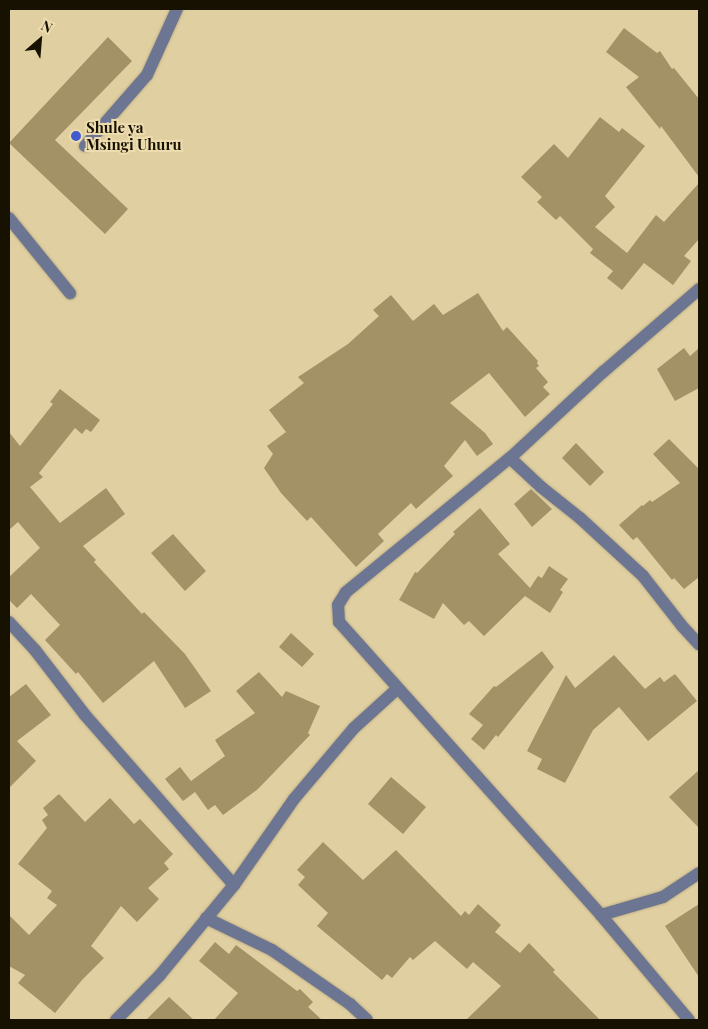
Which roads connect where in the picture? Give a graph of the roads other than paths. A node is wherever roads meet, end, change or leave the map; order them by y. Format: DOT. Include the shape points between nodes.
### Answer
graph roads {
  1 [pos="177,9"];
  2 [pos="85,146"];
  3 [pos="9,218"];
  4 [pos="699,289"];
  5 [pos="70,293"];
  6 [pos="510,458"];
  7 [pos="9,622"];
  8 [pos="699,644"];
  9 [pos="397,689"];
  10 [pos="699,873"];
  11 [pos="234,885"];
  12 [pos="601,914"];
  13 [pos="206,918"];
  14 [pos="116,1020"];
  15 [pos="366,1020"];
  16 [pos="689,1020"];
  1 -- 2 [label="street" via="147,75"];
  3 -- 5 [label="street"];
  4 -- 6 [label="street"];
  6 -- 8 [label="street" via="643,576"];
  6 -- 9 [label="street" via="346,592 338,606 339,622"];
  7 -- 11 [label="street" via="103,736"];
  9 -- 11 [label="street" via="354,728 294,799"];
  9 -- 12 [label="street"];
  10 -- 12 [label="street" via="663,897"];
  11 -- 13 [label="street"];
  12 -- 16 [label="street"];
  13 -- 14 [label="street" via="160,975"];
  13 -- 15 [label="street" via="272,950 350,1004"];
}
